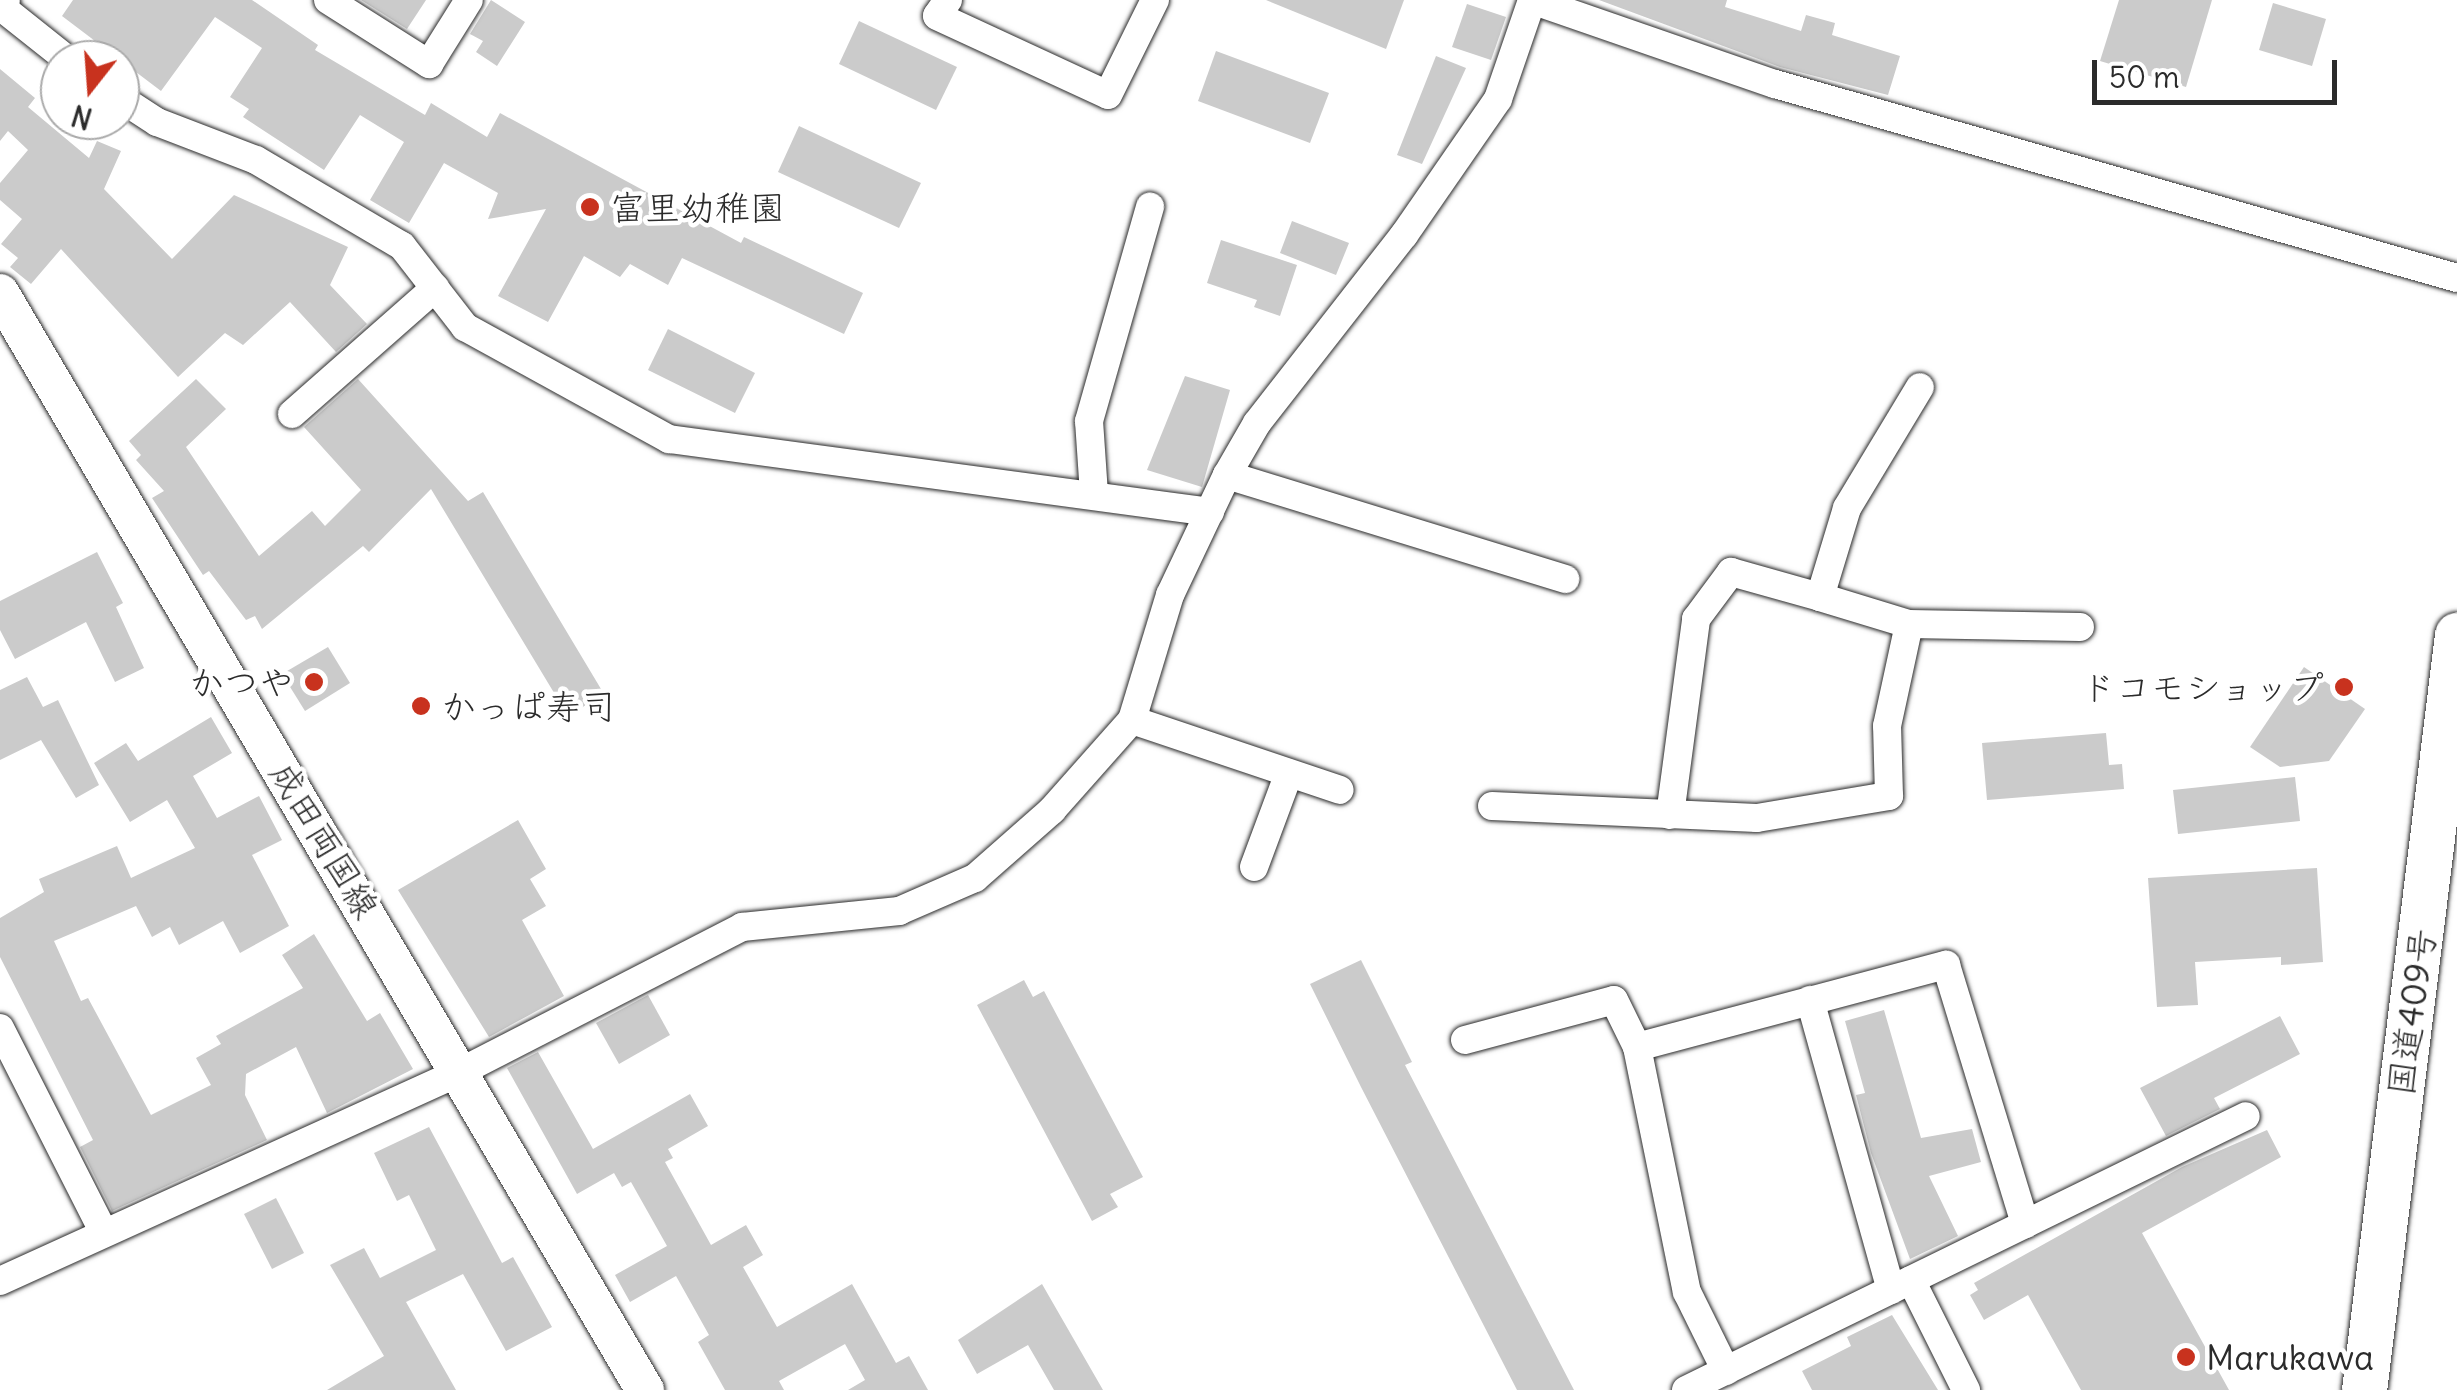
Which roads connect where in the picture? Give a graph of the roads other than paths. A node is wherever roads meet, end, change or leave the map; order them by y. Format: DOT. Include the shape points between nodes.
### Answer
graph roads {
  1 [pos="328,0"];
  2 [pos="469,0"];
  3 [pos="948,0"];
  4 [pos="1155,0"];
  5 [pos="1532,0"];
  6 [pos="1,4"];
  7 [pos="44,40"];
  8 [pos="140,111"];
  9 [pos="1150,208"];
  10 [pos="2457,278"];
  11 [pos="436,288"];
  12 [pos="0,293"];
  13 [pos="1920,387"];
  14 [pos="292,414"];
  15 [pos="1227,475"];
  16 [pos="1094,494"];
  17 [pos="1210,512"];
  18 [pos="1565,579"];
  19 [pos="1820,597"];
  20 [pos="1910,624"];
  21 [pos="2080,627"];
  22 [pos="2457,634"];
  23 [pos="1132,720"];
  24 [pos="1290,773"];
  25 [pos="1340,790"];
  26 [pos="1492,806"];
  27 [pos="1670,815"];
  28 [pos="1254,867"];
  29 [pos="1810,1000"];
  30 [pos="0,1028"];
  31 [pos="1465,1040"];
  32 [pos="1637,1047"];
  33 [pos="462,1071"];
  34 [pos="2246,1116"];
  35 [pos="2025,1224"];
  36 [pos="104,1233"];
  37 [pos="0,1281"];
  38 [pos="1901,1285"];
  39 [pos="1726,1370"];
  40 [pos="645,1390"];
  41 [pos="1686,1390"];
  42 [pos="1966,1390"];
  43 [pos="2364,1390"];
  1 -- 2 [label="street" via="429,64"];
  3 -- 4 [label="street" via="936,16 1108,95"];
  5 -- 10 [label="street" via="1775,84"];
  5 -- 15 [label="street" via="1498,99 1404,235 1257,423"];
  6 -- 7 [label="street"];
  8 -- 11 [label="street" via="256,160 402,246"];
  9 -- 16 [label="street" via="1089,421"];
  11 -- 14 [label="street"];
  11 -- 16 [label="street" via="465,328 670,439"];
  12 -- 33 [label="main road, 成田両国線"];
  13 -- 19 [label="street" via="1847,508"];
  15 -- 17 [label="street"];
  15 -- 18 [label="street"];
  16 -- 17 [label="street"];
  17 -- 23 [label="street" via="1170,595"];
  19 -- 20 [label="street"];
  19 -- 27 [label="street" via="1731,572 1696,619"];
  20 -- 21 [label="street"];
  20 -- 27 [label="street" via="1887,726 1890,796 1757,818"];
  22 -- 43 [label="highway, 国道409号"];
  23 -- 24 [label="street"];
  23 -- 33 [label="street" via="1052,810 975,878 899,911 742,926"];
  24 -- 25 [label="street"];
  24 -- 28 [label="street"];
  26 -- 27 [label="street"];
  29 -- 32 [label="street"];
  29 -- 35 [label="street" via="1946,965"];
  29 -- 38 [label="street"];
  30 -- 36 [label="street"];
  31 -- 32 [label="street" via="1614,1000"];
  32 -- 39 [label="street" via="1687,1292"];
  33 -- 36 [label="street"];
  33 -- 40 [label="main road, 成田両国線"];
  34 -- 35 [label="street"];
  35 -- 38 [label="street"];
  36 -- 37 [label="street"];
  38 -- 39 [label="street"];
  38 -- 42 [label="street"];
  39 -- 41 [label="street"];
}
